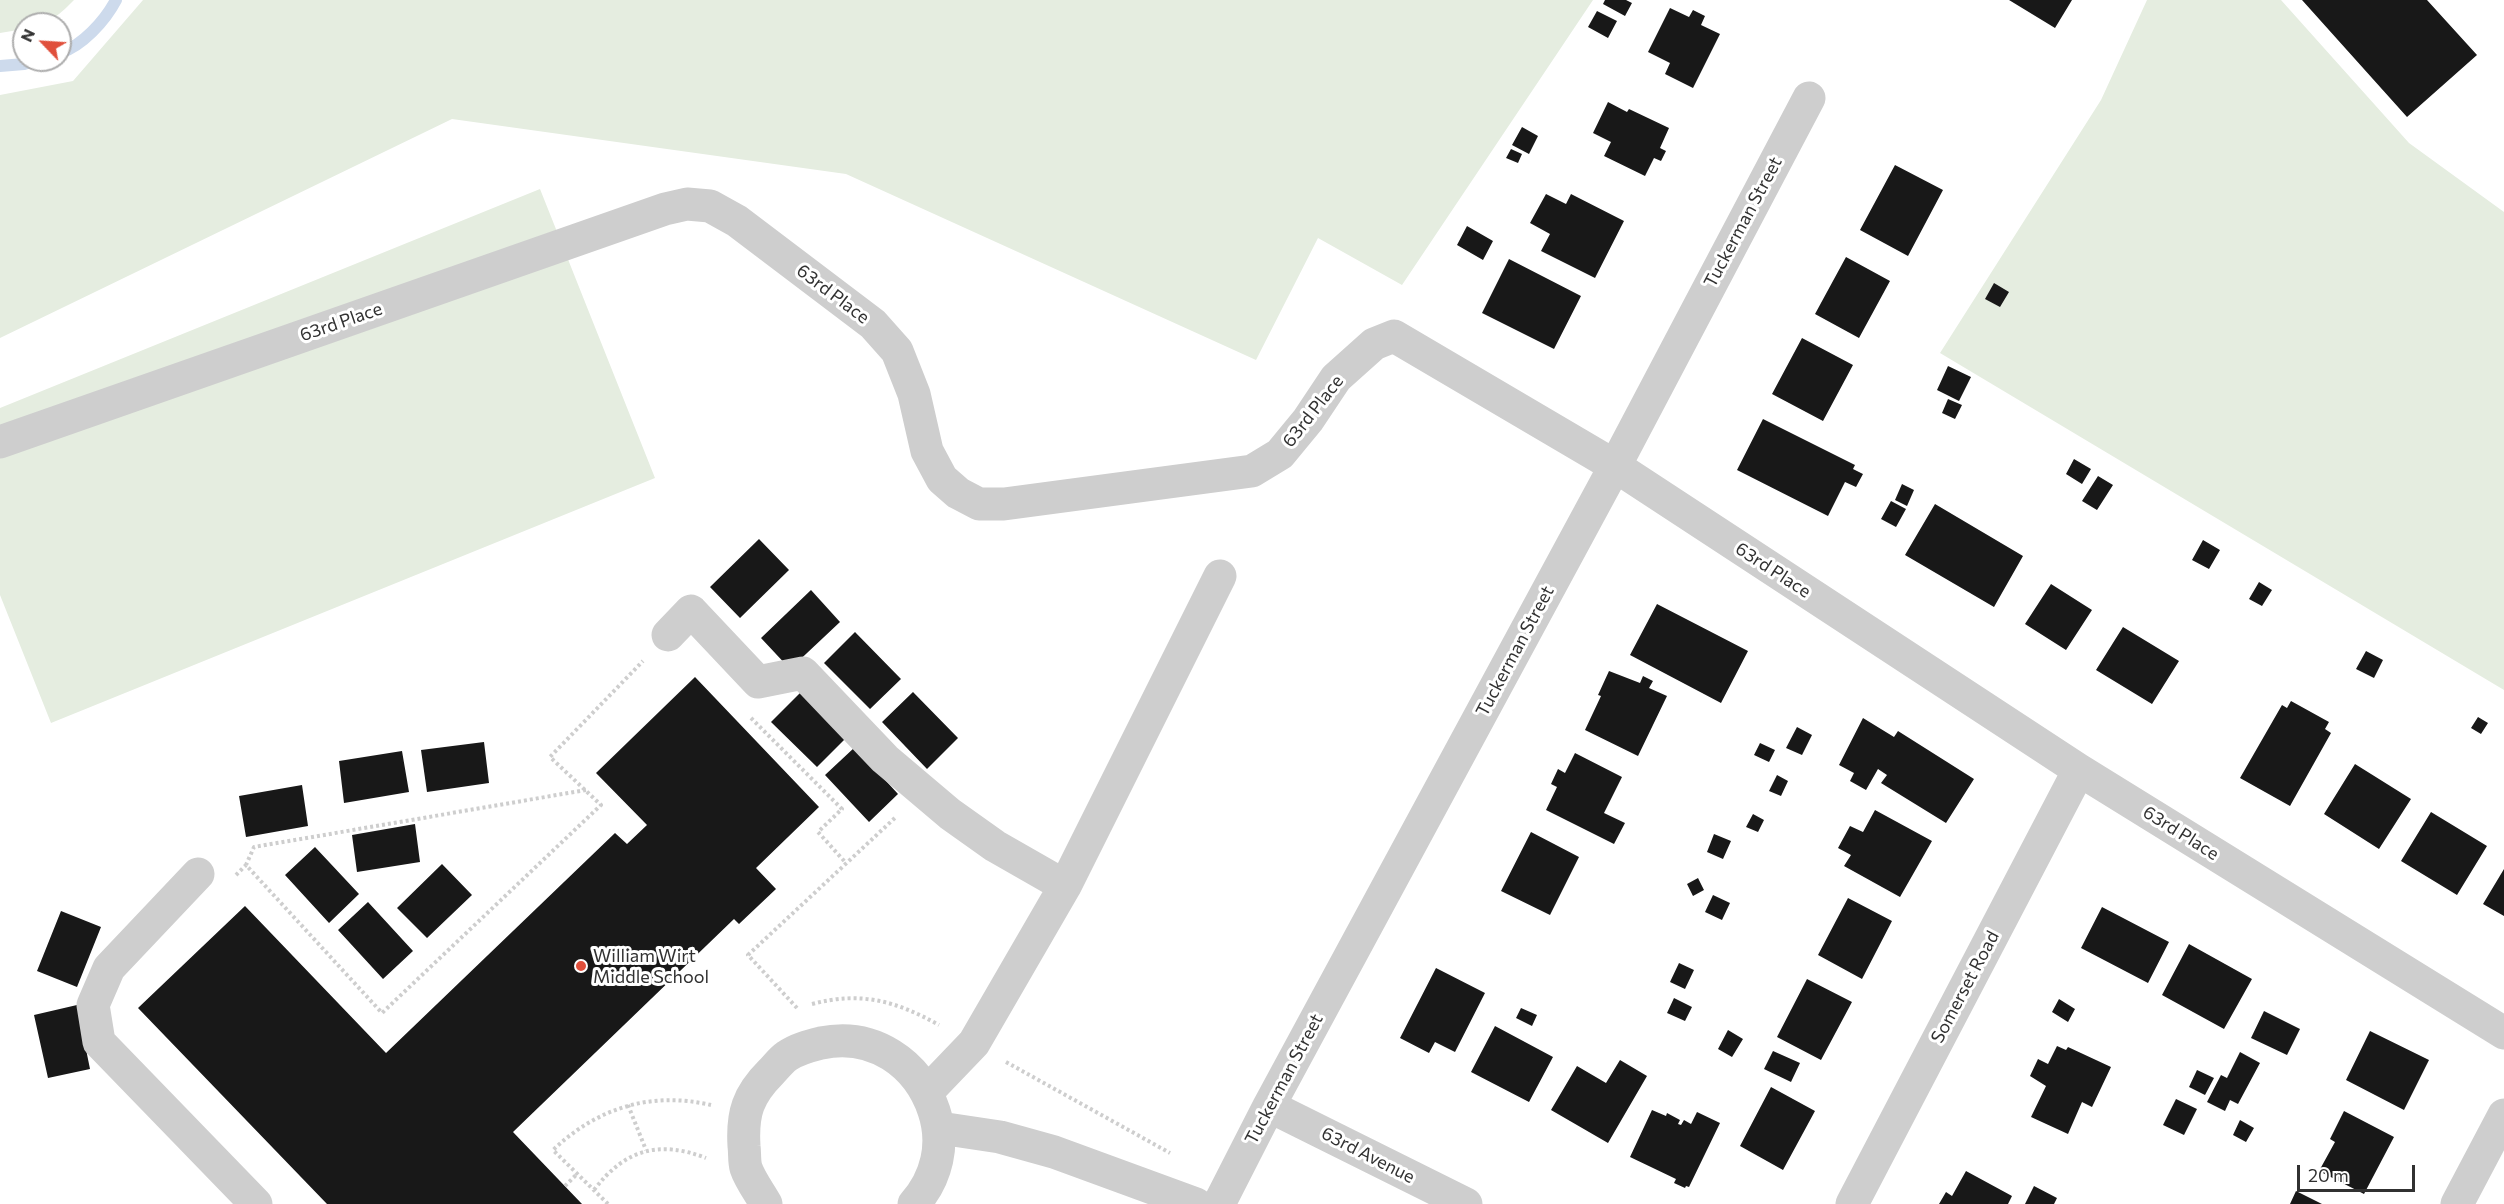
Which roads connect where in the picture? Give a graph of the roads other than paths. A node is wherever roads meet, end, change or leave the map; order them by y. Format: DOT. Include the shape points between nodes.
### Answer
graph roads {
  1 [pos="1809,98"];
  2 [pos="0,442"];
  3 [pos="1614,466"];
  4 [pos="1220,576"];
  5 [pos="668,635"];
  6 [pos="2079,770"];
  7 [pos="198,874"];
  8 [pos="1065,886"];
  9 [pos="2504,1033"];
  10 [pos="928,1091"];
  11 [pos="1269,1106"];
  12 [pos="2504,1115"];
  13 [pos="940,1128"];
  14 [pos="256,1204"];
  15 [pos="766,1204"];
  16 [pos="914,1204"];
  17 [pos="1196,1204"];
  18 [pos="1219,1204"];
  19 [pos="1466,1204"];
  20 [pos="1851,1204"];
  21 [pos="2457,1204"];
  1 -- 3 [label="street, Tuckerman Street"];
  2 -- 3 [label="street, 63rd Place" via="687,204 710,206 737,221 873,324 897,351 914,393 927,451 942,479 979,504 1004,504 1252,471 1280,454 1336,378 1374,344 1394,336"];
  3 -- 6 [label="street, 63rd Place"];
  3 -- 11 [label="street, Tuckerman Street"];
  4 -- 8 [label="street"];
  5 -- 8 [label="street" via="691,611 758,682 803,673 885,759 923,792 995,846"];
  6 -- 9 [label="street, 63rd Place"];
  6 -- 20 [label="street, Somerset Road"];
  7 -- 14 [label="street" via="109,968 93,1005 99,1042"];
  8 -- 10 [label="street" via="974,1043"];
  10 -- 13 [label="street"];
  10 -- 15 [label="street" via="908,1066 883,1049 855,1041 806,1046 787,1056 755,1088 743,1126 746,1169"];
  11 -- 18 [label="street, Tuckerman Street"];
  11 -- 19 [label="street, 63rd Avenue"];
  12 -- 21 [label="street"];
  13 -- 16 [label="street" via="938,1160 925,1191"];
  13 -- 17 [label="street" via="1000,1137 1054,1152"];
}
